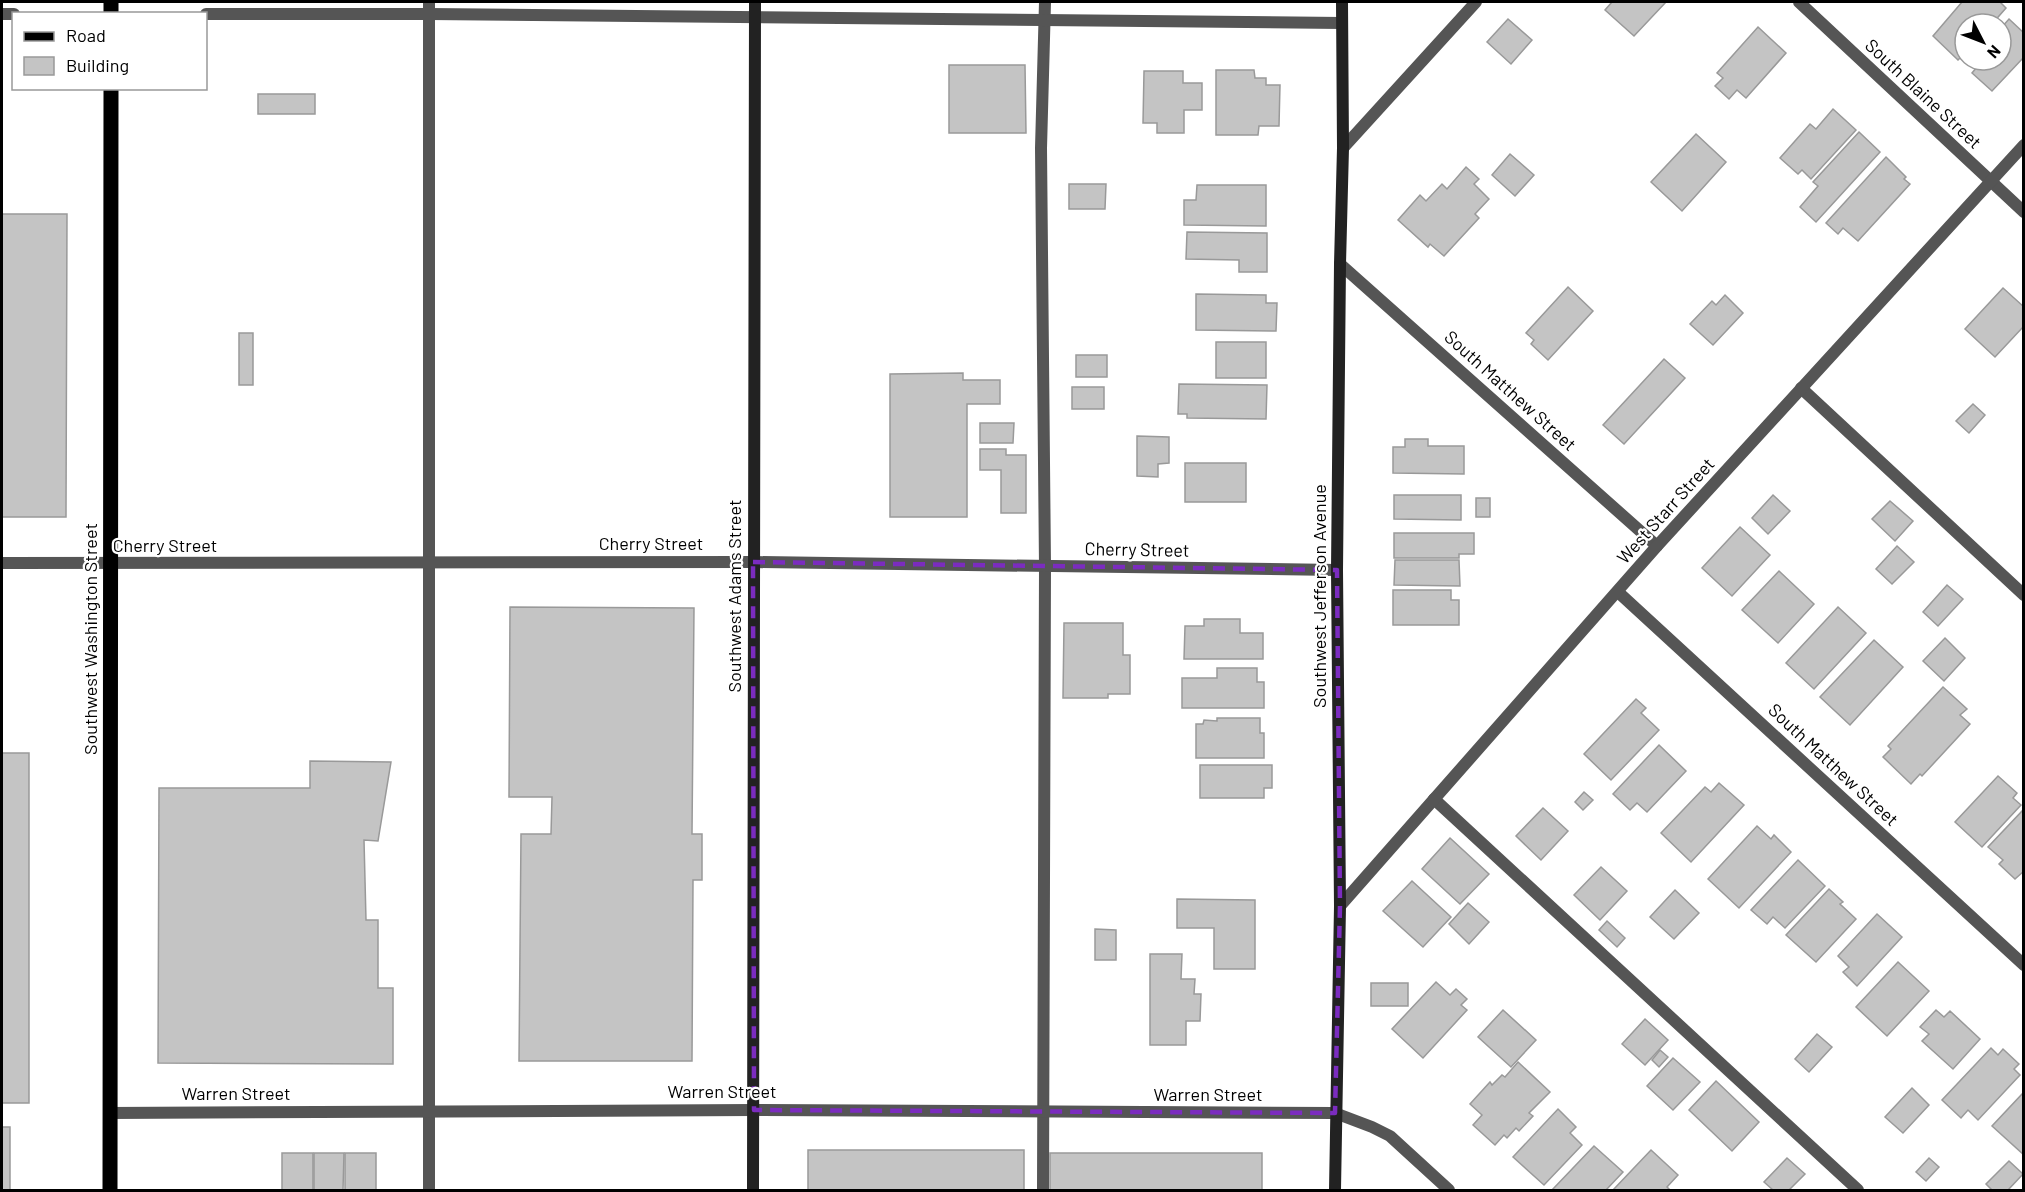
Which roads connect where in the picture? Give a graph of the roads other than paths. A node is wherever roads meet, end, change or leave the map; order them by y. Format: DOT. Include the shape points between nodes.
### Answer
graph roads {
  1 [pos="755,2"];
  2 [pos="1045,2"];
  3 [pos="1342,2"];
  4 [pos="1476,2"];
  5 [pos="1799,2"];
  6 [pos="429,8"];
  7 [pos="207,14"];
  8 [pos="754,18"];
  9 [pos="1045,21"];
  10 [pos="1341,23"];
  11 [pos="111,90"];
  12 [pos="2024,145"];
  13 [pos="1343,148"];
  14 [pos="1991,182"];
  15 [pos="2024,212"];
  16 [pos="1340,264"];
  17 [pos="1801,388"];
  18 [pos="1657,546"];
  19 [pos="753,562"];
  20 [pos="2,563"];
  21 [pos="429,563"];
  22 [pos="111,564"];
  23 [pos="1046,566"];
  24 [pos="1336,570"];
  25 [pos="1618,592"];
  26 [pos="2024,594"];
  27 [pos="1434,799"];
  28 [pos="1340,906"];
  29 [pos="2024,965"];
  30 [pos="754,1110"];
  31 [pos="428,1111"];
  32 [pos="1042,1111"];
  33 [pos="109,1113"];
  34 [pos="1335,1113"];
  35 [pos="110,1191"];
  36 [pos="429,1191"];
  37 [pos="753,1191"];
  38 [pos="1043,1191"];
  39 [pos="1335,1191"];
  40 [pos="1449,1191"];
  41 [pos="1858,1191"];
  1 -- 8 [label="main road, Southwest Adams Street"];
  2 -- 9 [label="street"];
  3 -- 10 [label="main road, Southwest Jefferson Avenue"];
  4 -- 13 [label="street"];
  5 -- 14 [label="street, South Blaine Street"];
  6 -- 7 [label="street"];
  6 -- 8 [label="street"];
  6 -- 21 [label="street"];
  8 -- 9 [label="street"];
  8 -- 19 [label="main road, Southwest Adams Street"];
  9 -- 10 [label="street"];
  9 -- 23 [label="street" via="1041,148"];
  10 -- 13 [label="main road, Southwest Jefferson Avenue"];
  11 -- 22 [label="main road, Southwest Washington Street"];
  12 -- 14 [label="street, West Starr Street"];
  13 -- 16 [label="main road, Southwest Jefferson Avenue"];
  14 -- 15 [label="street, South Blaine Street"];
  14 -- 17 [label="street, West Starr Street"];
  16 -- 18 [label="street, South Matthew Street"];
  16 -- 24 [label="main road, Southwest Jefferson Avenue"];
  17 -- 18 [label="street, West Starr Street"];
  17 -- 26 [label="street"];
  18 -- 25 [label="street, West Starr Street"];
  19 -- 21 [label="street, Cherry Street"];
  19 -- 23 [label="street, Cherry Street"];
  19 -- 30 [label="main road, Southwest Adams Street"];
  20 -- 22 [label="street, Cherry Street"];
  21 -- 22 [label="street, Cherry Street"];
  21 -- 31 [label="street"];
  22 -- 33 [label="main road, Southwest Washington Street"];
  23 -- 24 [label="street, Cherry Street"];
  23 -- 32 [label="street"];
  24 -- 28 [label="main road, Southwest Jefferson Avenue"];
  25 -- 27 [label="street, West Starr Street"];
  25 -- 29 [label="street, South Matthew Street"];
  27 -- 28 [label="street, West Starr Street"];
  27 -- 41 [label="street"];
  28 -- 34 [label="main road, Southwest Jefferson Avenue"];
  30 -- 31 [label="street, Warren Street"];
  30 -- 32 [label="street, Warren Street"];
  30 -- 37 [label="main road, Southwest Adams Street"];
  31 -- 33 [label="street, Warren Street"];
  31 -- 36 [label="street"];
  32 -- 34 [label="street, Warren Street"];
  32 -- 38 [label="street"];
  33 -- 35 [label="main road, Southwest Washington Street"];
  34 -- 39 [label="main road, Southwest Jefferson Avenue"];
  34 -- 40 [label="street" via="1390,1136"];
}
